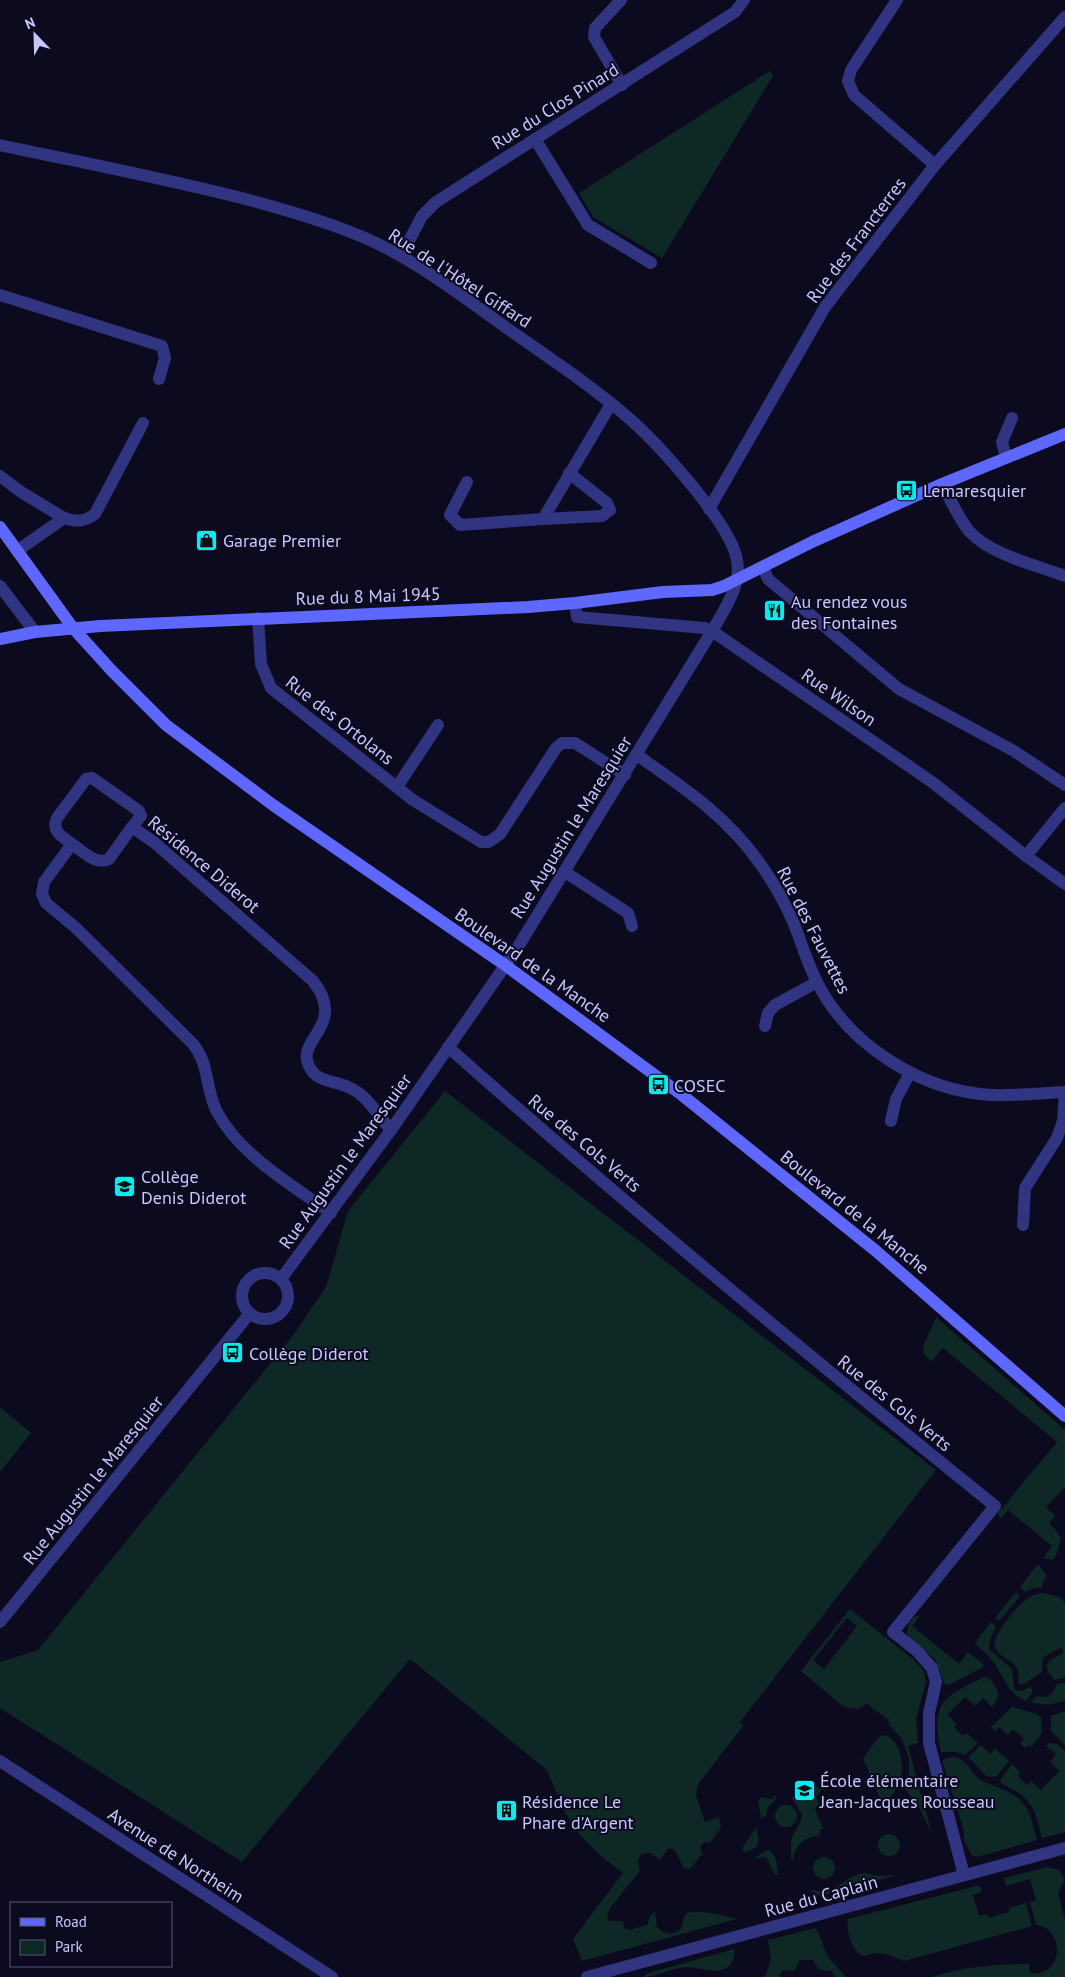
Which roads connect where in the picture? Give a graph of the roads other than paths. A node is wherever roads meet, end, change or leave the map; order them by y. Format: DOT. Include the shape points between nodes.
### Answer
graph roads {
  1 [pos="621,0"];
  2 [pos="743,0"];
  3 [pos="897,0"];
  4 [pos="1065,17"];
  5 [pos="622,85"];
  6 [pos="535,139"];
  7 [pos="0,145"];
  8 [pos="935,165"];
  9 [pos="401,256"];
  10 [pos="651,263"];
  11 [pos="0,295"];
  12 [pos="158,378"];
  13 [pos="611,404"];
  14 [pos="1012,418"];
  15 [pos="143,423"];
  16 [pos="1065,434"];
  17 [pos="1006,458"];
  18 [pos="569,473"];
  19 [pos="0,476"];
  20 [pos="467,482"];
  21 [pos="942,484"];
  22 [pos="709,509"];
  23 [pos="64,518"];
  24 [pos="543,520"];
  25 [pos="0,528"];
  26 [pos="17,551"];
  27 [pos="763,567"];
  28 [pos="1065,576"];
  29 [pos="736,580"];
  30 [pos="0,586"];
  31 [pos="575,603"];
  32 [pos="258,618"];
  33 [pos="73,628"];
  34 [pos="712,631"];
  35 [pos="35,632"];
  36 [pos="0,639"];
  37 [pos="438,725"];
  38 [pos="637,755"];
  39 [pos="624,775"];
  40 [pos="1065,785"];
  41 [pos="397,787"];
  42 [pos="1065,808"];
  43 [pos="132,827"];
  44 [pos="72,844"];
  45 [pos="1026,856"];
  46 [pos="565,872"];
  47 [pos="1065,884"];
  48 [pos="632,926"];
  49 [pos="506,964"];
  50 [pos="817,982"];
  51 [pos="765,1026"];
  52 [pos="448,1047"];
  53 [pos="910,1073"];
  54 [pos="1065,1092"];
  55 [pos="891,1121"];
  56 [pos="391,1130"];
  57 [pos="331,1213"];
  58 [pos="1023,1225"];
  59 [pos="281,1279"];
  60 [pos="250,1313"];
  61 [pos="1065,1416"];
  62 [pos="0,1622"];
  63 [pos="0,1762"];
  64 [pos="1065,1848"];
  65 [pos="964,1875"];
  66 [pos="332,1977"];
  67 [pos="587,1977"];
  1 -- 5 [label="street" via="596,28 594,37"];
  2 -- 5 [label="street, Rue du Clos Pinard" via="735,12"];
  3 -- 8 [label="street" via="851,70 848,81 854,95"];
  4 -- 8 [label="street, Rue des Francterres"];
  5 -- 6 [label="street, Rue du Clos Pinard"];
  6 -- 9 [label="street, Rue du Clos Pinard" via="436,202 422,216"];
  6 -- 10 [label="street" via="588,225"];
  7 -- 9 [label="street, Rue de l'Hôtel Giffard" via="134,173 280,209 354,233"];
  8 -- 22 [label="street, Rue des Francterres" via="825,307"];
  9 -- 13 [label="street, Rue de l'Hôtel Giffard"];
  11 -- 12 [label="street" via="162,346 165,358"];
  13 -- 18 [label="street"];
  13 -- 22 [label="street, Rue de l'Hôtel Giffard" via="649,438"];
  14 -- 17 [label="street" via="1002,442"];
  15 -- 23 [label="street" via="95,514 75,522"];
  16 -- 17 [label="main road, Rue du 8 Mai 1945"];
  17 -- 21 [label="main road, Rue du 8 Mai 1945"];
  18 -- 24 [label="street"];
  18 -- 24 [label="street" via="607,503 610,510 602,516"];
  19 -- 23 [label="street"];
  20 -- 24 [label="street" via="450,515 460,525"];
  21 -- 27 [label="main road, Rue du 8 Mai 1945"];
  21 -- 28 [label="street" via="962,520 978,540"];
  22 -- 29 [label="street, Rue de l'Hôtel Giffard" via="733,547 737,560"];
  23 -- 26 [label="street"];
  25 -- 26 [label="main road, Boulevard de la Manche"];
  26 -- 33 [label="main road, Boulevard de la Manche"];
  27 -- 29 [label="main road, Rue du 8 Mai 1945"];
  27 -- 40 [label="street" via="768,579 899,689 1014,751"];
  29 -- 31 [label="main road, Rue du 8 Mai 1945" via="712,590 663,592"];
  29 -- 34 [label="street, Rue Augustin le Maresquier" via="729,601"];
  30 -- 35 [label="street"];
  31 -- 32 [label="main road, Rue du 8 Mai 1945"];
  31 -- 34 [label="street, Rue Wilson" via="577,617"];
  32 -- 33 [label="main road, Rue du 8 Mai 1945"];
  32 -- 41 [label="street, Rue des Ortolans" via="261,664 271,688"];
  33 -- 35 [label="main road, Rue du 8 Mai 1945"];
  33 -- 49 [label="main road, Boulevard de la Manche" via="172,729 272,805"];
  34 -- 38 [label="street, Rue Augustin le Maresquier"];
  34 -- 45 [label="street, Rue Wilson" via="932,782"];
  35 -- 36 [label="main road, Rue du 8 Mai 1945"];
  37 -- 41 [label="street, Rue des Ortolans"];
  38 -- 39 [label="street, Rue Augustin le Maresquier"];
  38 -- 50 [label="street, Rue des Fauvettes" via="705,804 760,863 787,908"];
  39 -- 41 [label="street, Rue des Ortolans" via="575,743 562,743 500,834 489,842 481,842"];
  39 -- 46 [label="street, Rue Augustin le Maresquier"];
  42 -- 45 [label="street"];
  43 -- 44 [label="street, Résidence Diderot" via="105,861 97,861"];
  43 -- 44 [label="street" via="141,816 139,810 89,777 54,824 57,833"];
  43 -- 56 [label="street, Résidence Diderot" via="155,843 313,981 319,989 325,1018 307,1049 309,1066 321,1079 350,1088 370,1102"];
  44 -- 57 [label="street" via="44,882 42,894 46,904 76,928 193,1044 204,1063 212,1101 241,1144"];
  45 -- 47 [label="street, Rue Wilson"];
  46 -- 48 [label="street" via="628,913"];
  46 -- 49 [label="street, Rue Augustin le Maresquier"];
  49 -- 52 [label="street, Rue Augustin le Maresquier"];
  49 -- 61 [label="main road, Boulevard de la Manche" via="682,1095 827,1210"];
  50 -- 51 [label="street" via="775,1005 768,1013"];
  50 -- 53 [label="street, Rue des Fauvettes" via="826,999 852,1029 879,1053"];
  52 -- 56 [label="street, Rue Augustin le Maresquier"];
  52 -- 65 [label="street, Rue des Cols Verts" via="570,1155 819,1364 996,1506 893,1632 932,1668 936,1682 929,1713 929,1743"];
  53 -- 54 [label="street, Rue des Fauvettes" via="958,1090 993,1095"];
  53 -- 55 [label="street" via="896,1099"];
  54 -- 58 [label="street" via="1063,1121 1057,1138 1025,1188"];
  56 -- 57 [label="street, Rue Augustin le Maresquier"];
  57 -- 59 [label="street, Rue Augustin le Maresquier"];
  59 -- 60 [label="street" via="288,1291 282,1311 270,1318"];
  59 -- 60 [label="street" via="263,1272 251,1278 242,1295"];
  60 -- 62 [label="street, Rue Augustin le Maresquier"];
  63 -- 66 [label="street, Avenue de Northeim"];
  64 -- 65 [label="street, Rue du Caplain"];
  65 -- 67 [label="street, Rue du Caplain"];
}
